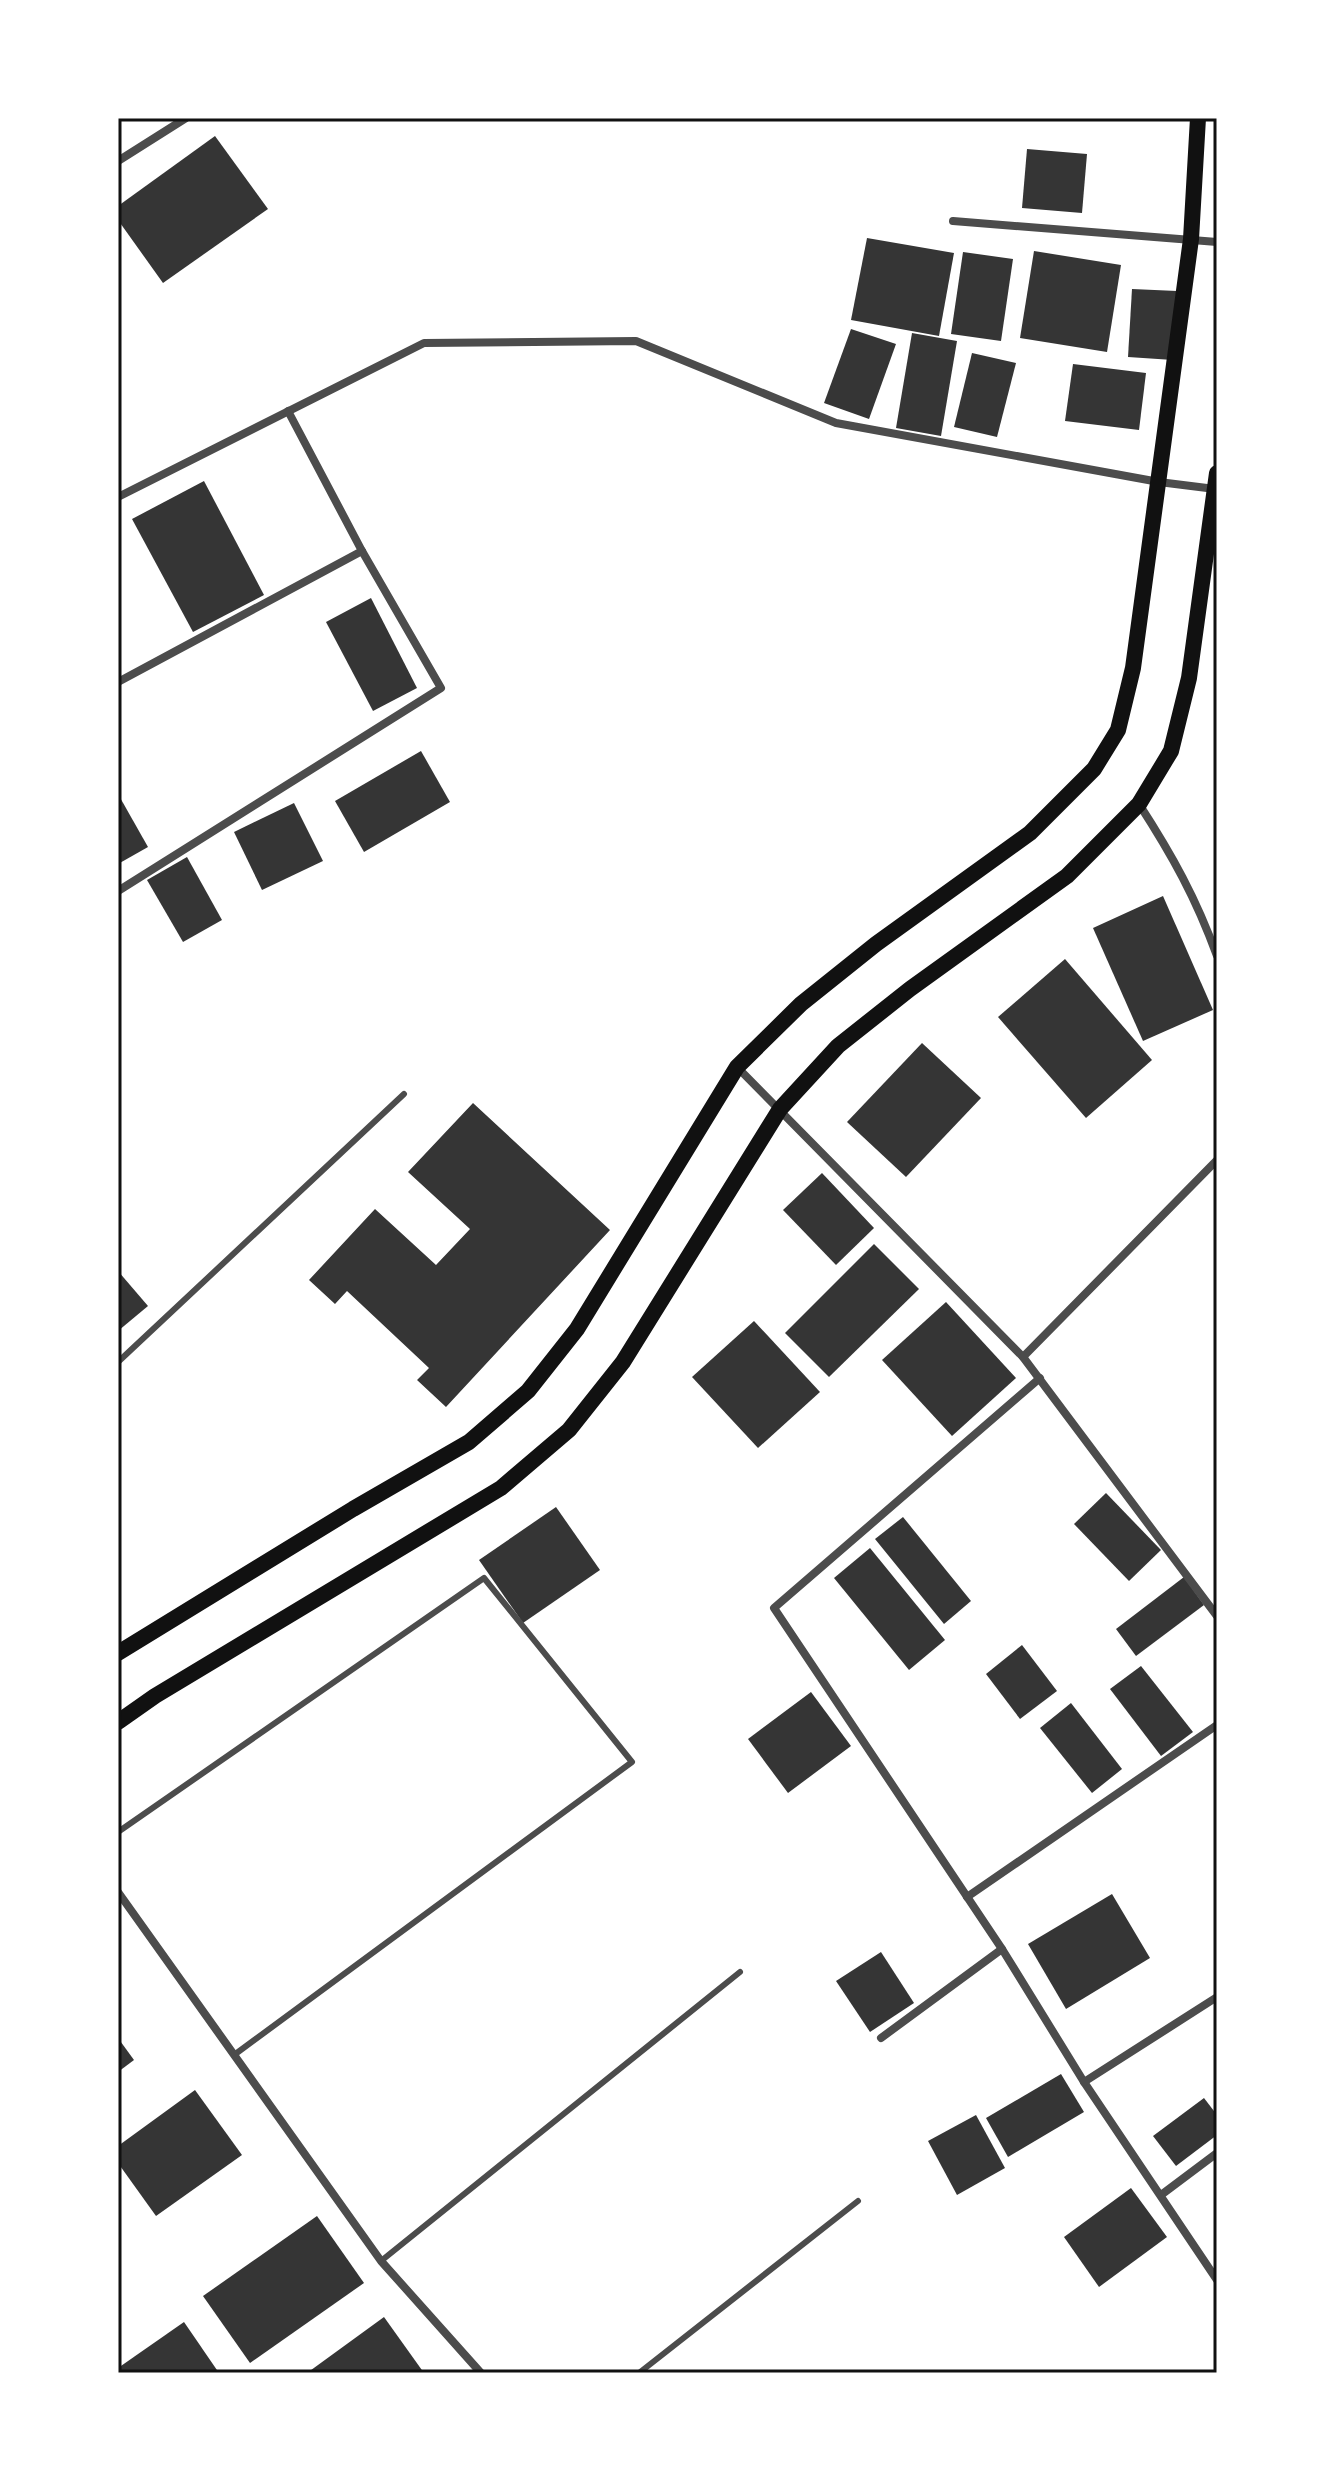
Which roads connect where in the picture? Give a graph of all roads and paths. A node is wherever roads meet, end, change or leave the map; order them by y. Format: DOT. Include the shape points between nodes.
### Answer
graph roads {
  1 [pos="186,118"];
  2 [pos="1198,118"];
  3 [pos="118,161"];
  4 [pos="953,221"];
  5 [pos="1191,239"];
  6 [pos="1217,242"];
  7 [pos="288,411"];
  8 [pos="1159,482"];
  9 [pos="1216,484"];
  10 [pos="118,497"];
  11 [pos="362,551"];
  12 [pos="118,682"];
  13 [pos="1139,804"];
  14 [pos="118,891"];
  15 [pos="1217,917"];
  16 [pos="1204,918"];
  17 [pos="1217,956"];
  18 [pos="737,1067"];
  19 [pos="404,1094"];
  20 [pos="780,1109"];
  21 [pos="1217,1160"];
  22 [pos="1023,1357"];
  23 [pos="118,1362"];
  24 [pos="1040,1378"];
  25 [pos="1217,1616"];
  26 [pos="120,1648"];
  27 [pos="118,1722"];
  28 [pos="1217,1725"];
  29 [pos="118,1832"];
  30 [pos="118,1892"];
  31 [pos="967,1897"];
  32 [pos="1002,1949"];
  33 [pos="740,1972"];
  34 [pos="1217,1997"];
  35 [pos="881,2038"];
  36 [pos="234,2055"];
  37 [pos="1084,2082"];
  38 [pos="1217,2153"];
  39 [pos="1161,2195"];
  40 [pos="858,2201"];
  41 [pos="381,2261"];
  42 [pos="1217,2280"];
  43 [pos="481,2373"];
  44 [pos="639,2373"];
  1 -- 3 [label="street"];
  2 -- 5 [label="main road"];
  4 -- 5 [label="street"];
  5 -- 6 [label="street"];
  5 -- 8 [label="main road"];
  7 -- 8 [label="street" via="424,343 636,341 836,423"];
  7 -- 10 [label="street"];
  7 -- 11 [label="street"];
  8 -- 9 [label="street"];
  8 -- 18 [label="main road" via="1133,668 1118,730 1094,769 1030,833 876,944 801,1004"];
  9 -- 13 [label="main road" via="1189,678 1171,751"];
  11 -- 12 [label="street"];
  11 -- 14 [label="street" via="441,688"];
  13 -- 16 [label="street"];
  13 -- 20 [label="main road" via="1067,876 838,1046"];
  15 -- 16 [label="street"];
  16 -- 17 [label="street"];
  18 -- 20 [label="street"];
  18 -- 26 [label="main road" via="577,1329 528,1391 469,1442"];
  19 -- 23 [label="lane"];
  20 -- 22 [label="street"];
  20 -- 27 [label="main road" via="623,1362 569,1430 501,1488"];
  21 -- 22 [label="street"];
  22 -- 24 [label="street"];
  24 -- 25 [label="street"];
  24 -- 31 [label="street" via="774,1608"];
  28 -- 31 [label="street"];
  29 -- 36 [label="lane" via="484,1578 632,1762"];
  30 -- 36 [label="street"];
  31 -- 32 [label="street"];
  32 -- 35 [label="street"];
  32 -- 37 [label="street"];
  33 -- 41 [label="lane"];
  34 -- 37 [label="street"];
  36 -- 41 [label="street"];
  37 -- 39 [label="street"];
  38 -- 39 [label="street"];
  39 -- 42 [label="street"];
  40 -- 44 [label="lane"];
  41 -- 43 [label="street"];
}
